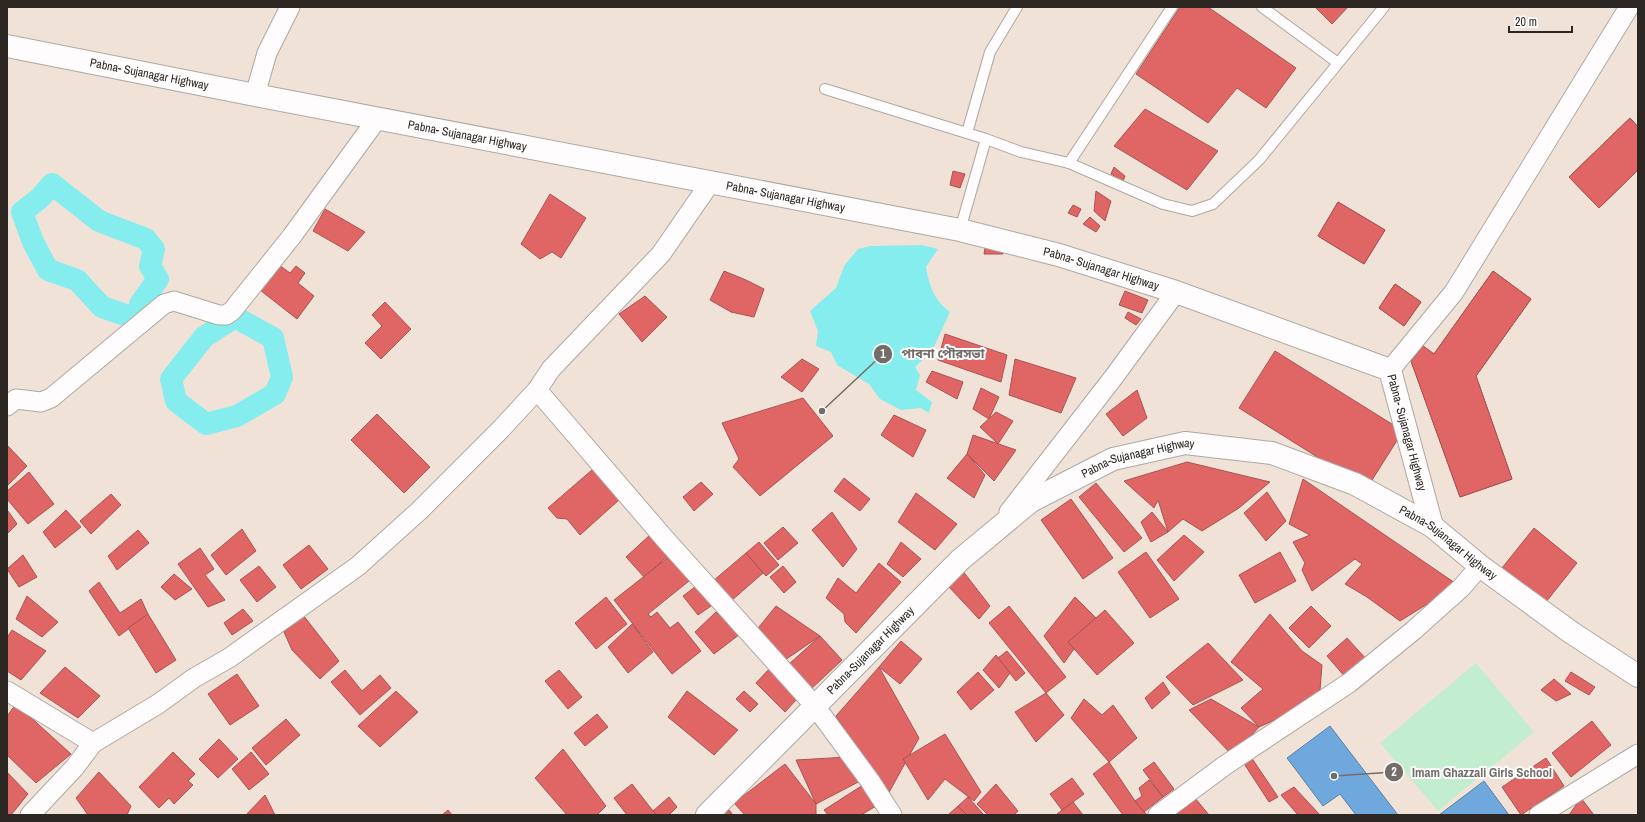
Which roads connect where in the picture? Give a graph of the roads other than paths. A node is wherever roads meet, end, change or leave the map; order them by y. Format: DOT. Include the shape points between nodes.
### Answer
graph roads {
  1 [pos="290,7"];
  2 [pos="1017,7"];
  3 [pos="1172,7"];
  4 [pos="1262,7"];
  5 [pos="1384,7"];
  6 [pos="1629,7"];
  7 [pos="1638,20"];
  8 [pos="1613,34"];
  9 [pos="7,46"];
  10 [pos="1338,63"];
  11 [pos="825,89"];
  12 [pos="255,95"];
  13 [pos="377,119"];
  14 [pos="967,133"];
  15 [pos="986,139"];
  16 [pos="1069,163"];
  17 [pos="710,183"];
  18 [pos="960,230"];
  19 [pos="1176,292"];
  20 [pos="1390,370"];
  21 [pos="537,390"];
  22 [pos="7,406"];
  23 [pos="1432,526"];
  24 [pos="996,530"];
  25 [pos="1480,566"];
  26 [pos="1638,676"];
  27 [pos="7,690"];
  28 [pos="815,706"];
  29 [pos="93,743"];
  30 [pos="1638,754"];
  31 [pos="30,815"];
  32 [pos="707,815"];
  33 [pos="892,815"];
  34 [pos="1158,815"];
  35 [pos="1539,815"];
  1 -- 12 [label="street" via="267,53"];
  2 -- 14 [label="lane" via="990,52"];
  3 -- 16 [label="lane"];
  4 -- 10 [label="lane"];
  5 -- 10 [label="lane"];
  6 -- 8 [label="street"];
  7 -- 8 [label="street"];
  8 -- 20 [label="street" via="1454,292"];
  9 -- 12 [label="main road, Pabna- Sujanagar Highway"];
  10 -- 16 [label="lane" via="1259,160 1213,204 1192,211 1163,204"];
  11 -- 14 [label="lane"];
  12 -- 13 [label="main road, Pabna- Sujanagar Highway"];
  13 -- 17 [label="main road, Pabna- Sujanagar Highway"];
  13 -- 22 [label="street" via="292,236 232,311 226,315 219,315 174,301 164,304 51,398 41,402 16,399"];
  14 -- 15 [label="lane"];
  15 -- 16 [label="lane" via="1021,152"];
  15 -- 18 [label="lane"];
  17 -- 18 [label="main road, Pabna- Sujanagar Highway"];
  17 -- 21 [label="street" via="661,254 551,369"];
  18 -- 19 [label="main road, Pabna- Sujanagar Highway" via="1059,255"];
  19 -- 20 [label="main road, Pabna- Sujanagar Highway"];
  19 -- 24 [label="street"];
  20 -- 23 [label="main road, Pabna- Sujanagar Highway"];
  21 -- 28 [label="street" via="670,545"];
  21 -- 29 [label="street" via="419,511 358,566 229,658"];
  23 -- 24 [label="main road, Pabna-Sujanagar Highway" via="1355,484 1272,453 1185,443 1113,459 1031,501"];
  23 -- 25 [label="main road, Pabna-Sujanagar Highway"];
  24 -- 28 [label="main road, Pabna-Sujanagar Highway" via="960,560"];
  25 -- 26 [label="main road, Pabna-Sujanagar Highway" via="1572,633"];
  25 -- 34 [label="street" via="1462,588 1349,683 1224,766"];
  27 -- 29 [label="street"];
  28 -- 32 [label="main road, Pabna-Sujanagar Highway"];
  28 -- 33 [label="street"];
  29 -- 31 [label="street" via="75,767"];
  30 -- 35 [label="street"];
}
